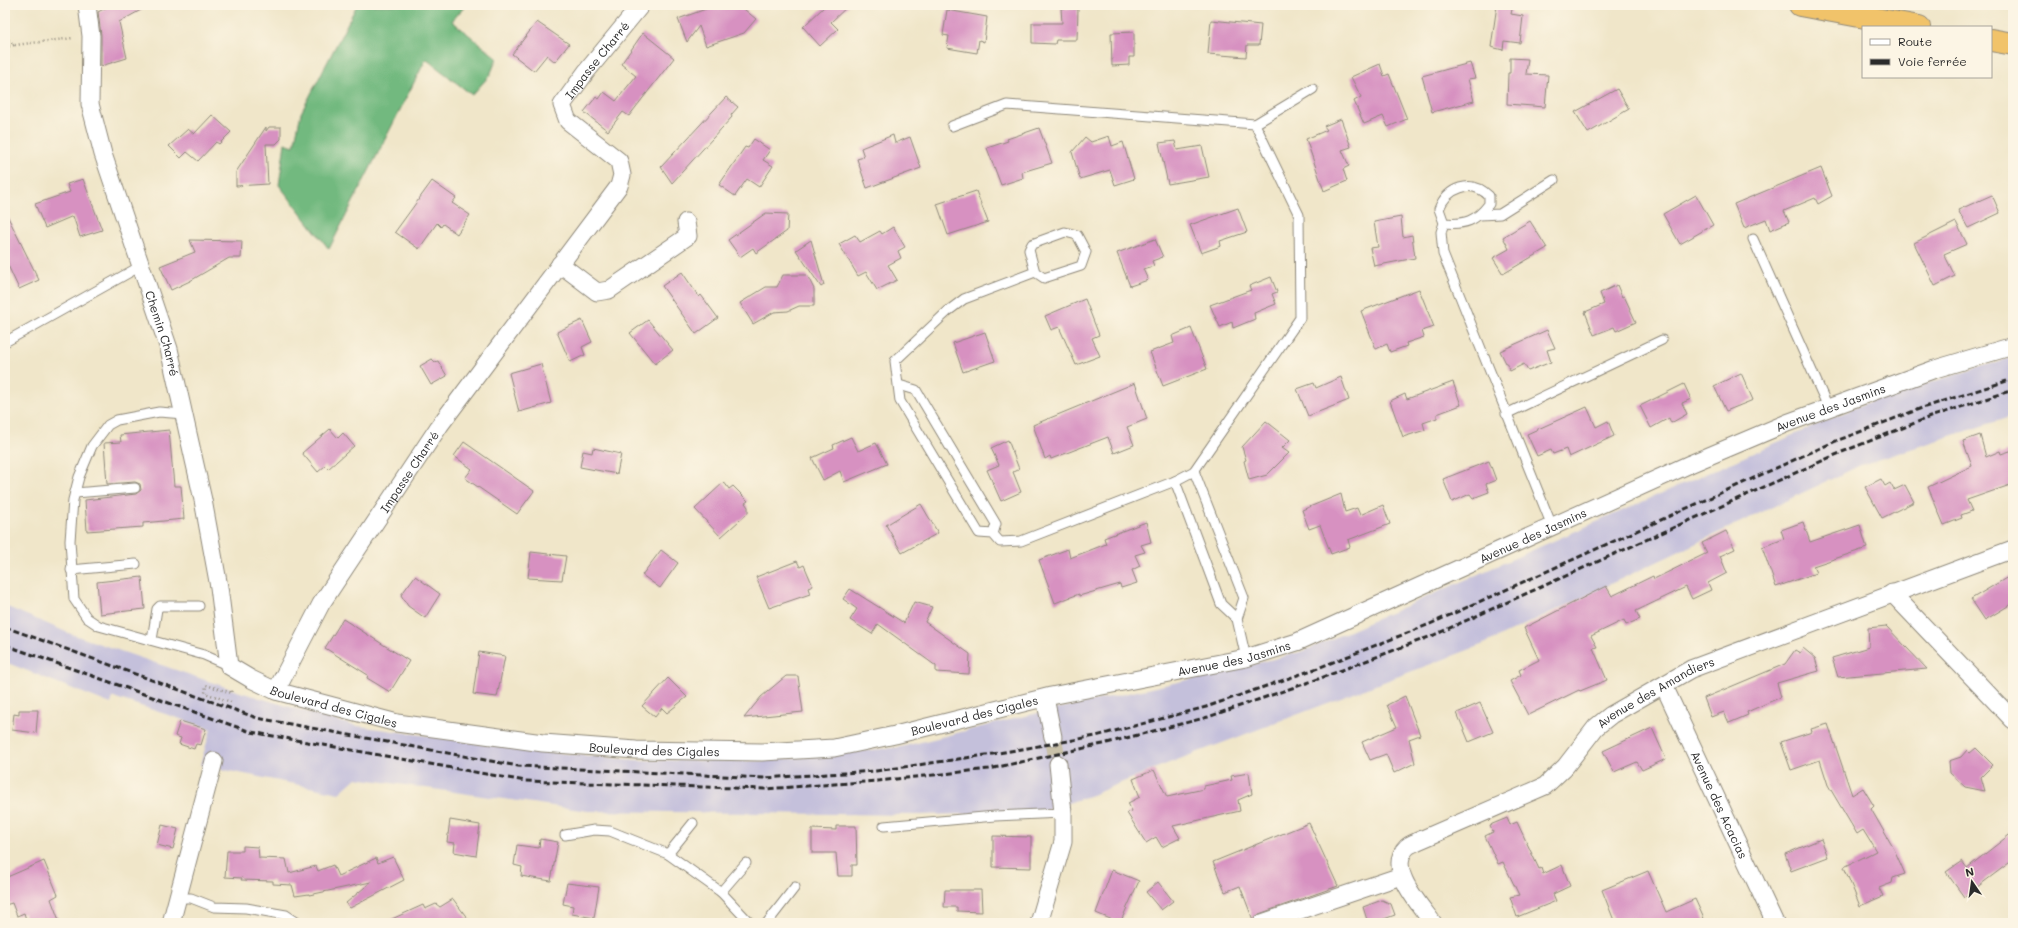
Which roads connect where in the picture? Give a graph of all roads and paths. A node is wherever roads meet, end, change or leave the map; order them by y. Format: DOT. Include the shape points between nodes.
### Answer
graph roads {
  1 [pos="87,5"];
  2 [pos="641,5"];
  3 [pos="1800,5"];
  4 [pos="1914,26"];
  5 [pos="91,36"];
  6 [pos="5,38"];
  7 [pos="1992,40"];
  8 [pos="2013,44"];
  9 [pos="15,45"];
  10 [pos="5,47"];
  11 [pos="1313,88"];
  12 [pos="1255,124"];
  13 [pos="952,126"];
  14 [pos="1554,180"];
  15 [pos="1480,215"];
  16 [pos="686,222"];
  17 [pos="1444,223"];
  18 [pos="1753,239"];
  19 [pos="560,264"];
  20 [pos="139,267"];
  21 [pos="1035,272"];
  22 [pos="1662,340"];
  23 [pos="5,342"];
  24 [pos="2013,346"];
  25 [pos="899,385"];
  26 [pos="1828,407"];
  27 [pos="184,414"];
  28 [pos="1506,414"];
  29 [pos="1194,471"];
  30 [pos="1175,481"];
  31 [pos="135,488"];
  32 [pos="74,493"];
  33 [pos="1552,526"];
  34 [pos="993,534"];
  35 [pos="2013,548"];
  36 [pos="136,564"];
  37 [pos="71,570"];
  38 [pos="1892,593"];
  39 [pos="199,606"];
  40 [pos="1237,619"];
  41 [pos="152,640"];
  42 [pos="1246,658"];
  43 [pos="229,666"];
  44 [pos="1664,686"];
  45 [pos="227,691"];
  46 [pos="276,691"];
  47 [pos="1045,698"];
  48 [pos="231,702"];
  49 [pos="2013,720"];
  50 [pos="1053,737"];
  51 [pos="214,761"];
  52 [pos="1058,764"];
  53 [pos="1063,813"];
  54 [pos="693,823"];
  55 [pos="884,826"];
  56 [pos="565,835"];
  57 [pos="668,854"];
  58 [pos="746,863"];
  59 [pos="1401,876"];
  60 [pos="795,886"];
  61 [pos="721,892"];
  62 [pos="178,898"];
  63 [pos="171,923"];
  64 [pos="298,923"];
  65 [pos="750,923"];
  66 [pos="767,923"];
  67 [pos="1039,923"];
  68 [pos="1262,923"];
  69 [pos="1433,923"];
  70 [pos="1775,923"];
  1 -- 5 [label="street, Chemin Charré"];
  2 -- 19 [label="street, Impasse Charré" via="562,105 568,121 619,161 622,174 619,186"];
  3 -- 4 [label="highway"];
  5 -- 9 [label="path"];
  5 -- 20 [label="street, Chemin Charré" via="90,104"];
  6 -- 9 [label="path"];
  7 -- 8 [label="highway"];
  9 -- 10 [label="path"];
  11 -- 12 [label="lane"];
  12 -- 13 [label="lane" via="1007,105"];
  12 -- 29 [label="lane" via="1299,216 1300,318"];
  14 -- 15 [label="lane" via="1500,214"];
  15 -- 17 [label="lane" via="1459,224"];
  15 -- 17 [label="lane" via="1489,204 1489,196 1481,188 1471,185 1458,189 1442,199 1438,209"];
  16 -- 19 [label="street" via="688,236 609,290 597,292"];
  17 -- 28 [label="lane" via="1441,232 1443,254"];
  18 -- 26 [label="lane"];
  19 -- 46 [label="street, Impasse Charré" via="440,425 321,604"];
  20 -- 23 [label="lane"];
  20 -- 27 [label="street, Chemin Charré" via="169,350"];
  21 -- 21 [label="lane" via="1029,250 1032,244 1065,232 1077,235 1086,252 1081,266 1044,278"];
  21 -- 25 [label="lane" via="964,299 948,312 895,361"];
  22 -- 28 [label="lane"];
  24 -- 26 [label="street, Avenue des Jasmins" via="1935,369"];
  25 -- 34 [label="lane" via="900,401 979,532"];
  25 -- 34 [label="lane" via="916,390 996,524"];
  26 -- 33 [label="street, Avenue des Jasmins" via="1690,464"];
  27 -- 32 [label="lane" via="159,412 117,420 108,425 92,446"];
  27 -- 43 [label="street, Chemin Charré" via="220,587"];
  28 -- 33 [label="lane"];
  29 -- 30 [label="lane"];
  29 -- 40 [label="lane" via="1244,598"];
  30 -- 34 [label="lane" via="1021,542 1000,542"];
  30 -- 40 [label="lane" via="1221,604"];
  31 -- 32 [label="lane"];
  32 -- 37 [label="lane" via="70,541"];
  33 -- 42 [label="street, Avenue des Jasmins" via="1297,642"];
  35 -- 38 [label="street, Avenue des Amandiers"];
  36 -- 37 [label="lane"];
  37 -- 41 [label="lane" via="74,599 87,618 99,626"];
  38 -- 44 [label="street, Avenue des Amandiers" via="1691,670"];
  38 -- 49 [label="street"];
  39 -- 41 [label="lane" via="160,606 157,609"];
  40 -- 42 [label="lane"];
  41 -- 43 [label="lane" via="204,655"];
  42 -- 47 [label="street, Avenue des Jasmins"];
  43 -- 46 [label="street, Boulevard des Cigales"];
  44 -- 59 [label="street, Avenue des Amandiers" via="1611,715 1596,727 1566,767 1545,786 1407,847 1400,862"];
  44 -- 70 [label="street, Avenue des Acacias"];
  45 -- 48 [label="path" via="206,685 205,693"];
  46 -- 47 [label="street, Boulevard des Cigales" via="397,723 543,743 636,750 762,752 834,748"];
  47 -- 50 [label="street, Boulevard des Cigales"];
  51 -- 62 [label="street"];
  52 -- 53 [label="street"];
  53 -- 55 [label="lane"];
  53 -- 67 [label="street" via="1063,842"];
  54 -- 57 [label="lane"];
  56 -- 57 [label="lane" via="594,830 610,831"];
  57 -- 61 [label="lane"];
  58 -- 61 [label="lane"];
  59 -- 68 [label="street"];
  59 -- 69 [label="street"];
  60 -- 66 [label="lane"];
  61 -- 65 [label="lane"];
  62 -- 63 [label="street"];
  62 -- 64 [label="lane" via="191,898 214,908 246,908 286,915"];
}
